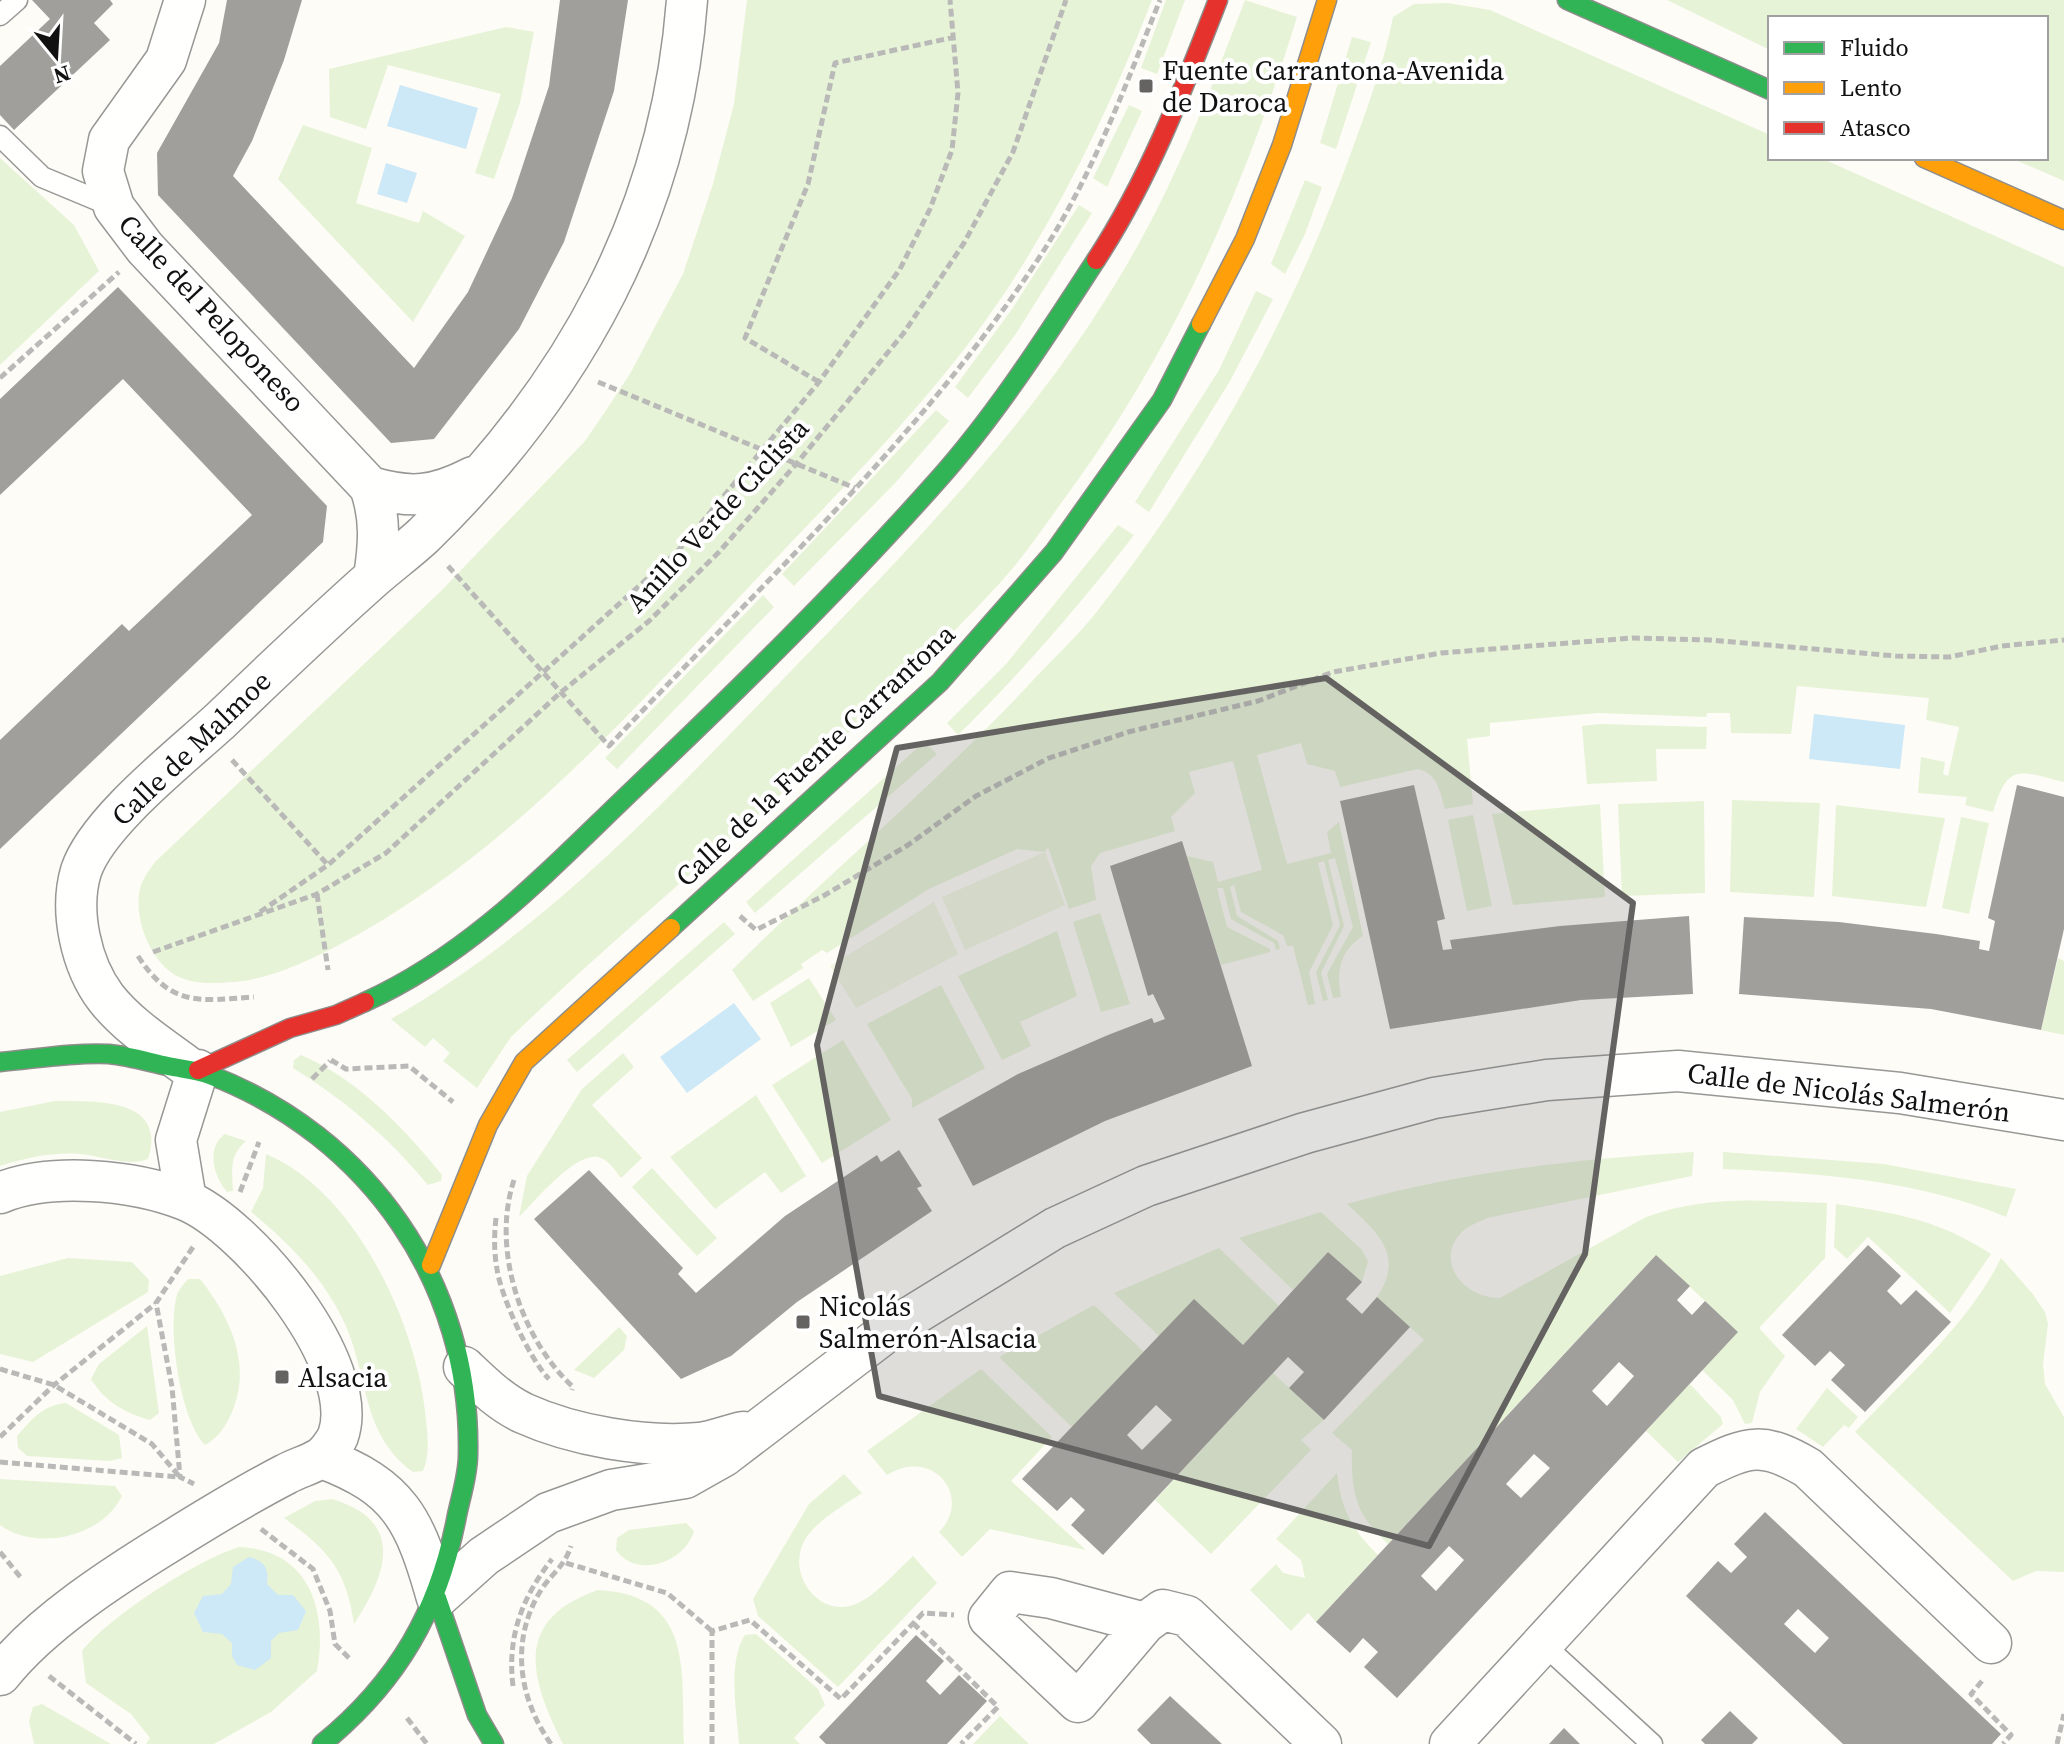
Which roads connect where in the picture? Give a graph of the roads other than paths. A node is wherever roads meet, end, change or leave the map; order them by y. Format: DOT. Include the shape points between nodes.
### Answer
graph roads {
  1 [pos="17,0"];
  2 [pos="185,0"];
  3 [pos="687,0"];
  4 [pos="1218,0"];
  5 [pos="1327,0"];
  6 [pos="1567,0"];
  7 [pos="0,15"];
  8 [pos="1768,89"];
  9 [pos="0,136"];
  10 [pos="1929,160"];
  11 [pos="114,207"];
  12 [pos="2064,220"];
  13 [pos="487,469"];
  14 [pos="370,487"];
  15 [pos="374,577"];
  16 [pos="0,1062"];
  17 [pos="193,1068"];
  18 [pos="2064,1120"];
  19 [pos="0,1193"];
  20 [pos="186,1200"];
  21 [pos="431,1265"];
  22 [pos="464,1367"];
  23 [pos="758,1427"];
  24 [pos="322,1458"];
  25 [pos="437,1598"];
  26 [pos="1145,1623"];
  27 [pos="1542,1643"];
  28 [pos="1991,1643"];
  29 [pos="9,1664"];
  30 [pos="322,1744"];
  31 [pos="494,1744"];
  32 [pos="1321,1744"];
  33 [pos="1450,1744"];
  34 [pos="1652,1744"];
  1 -- 7 [label="lane"];
  2 -- 11 [label="street, Calle del Peloponeso" via="166,60 109,140 103,171"];
  3 -- 13 [label="street, Calle de Malmoe" via="684,46 649,193 594,319"];
  4 -- 17 [label="main road" via="1129,209 1042,343 938,480 726,701 459,950 336,1015"];
  5 -- 21 [label="main road, Calle de la Fuente Carrantona" via="1282,145 1245,239 1162,400 1054,552 940,682 524,1062 488,1125"];
  6 -- 8 [label="main road"];
  9 -- 11 [label="lane" via="42,177"];
  10 -- 12 [label="main road"];
  11 -- 14 [label="street, Calle del Peloponeso" via="145,248"];
  13 -- 14 [label="street, Calle de Malmoe" via="461,483 407,497"];
  13 -- 15 [label="street, Calle de Malmoe" via="422,537"];
  14 -- 15 [label="street" via="378,508"];
  15 -- 17 [label="street, Calle de Malmoe" via="107,828 82,868 73,908 80,941 105,997 143,1034"];
  16 -- 17 [label="main road" via="76,1053 147,1058"];
  17 -- 20 [label="street" via="176,1140"];
  17 -- 21 [label="main road" via="248,1090 335,1145 383,1195"];
  18 -- 23 [label="street, Calle de Nicolás Salmerón" via="1900,1093 1678,1071 1547,1080 1434,1098 1305,1133 1146,1186 1055,1228 889,1330"];
  19 -- 20 [label="street" via="63,1180 103,1182"];
  20 -- 24 [label="street" via="248,1244 305,1313 327,1358 341,1419 338,1438"];
  21 -- 22 [label="main road"];
  22 -- 23 [label="street, Calle de Nicolás Salmerón" via="495,1396 524,1413 598,1435 702,1443"];
  22 -- 25 [label="main road" via="470,1445 462,1523"];
  23 -- 25 [label="street, Calle de Nicolás Salmerón" via="724,1456 685,1478 611,1490 548,1513 484,1556"];
  24 -- 25 [label="street" via="352,1469 399,1505 426,1558"];
  24 -- 29 [label="street" via="169,1542 59,1618"];
  25 -- 30 [label="main road" via="380,1689"];
  25 -- 31 [label="main road" via="477,1715"];
  26 -- 26 [label="street" via="1078,1702 989,1618 1010,1592"];
  26 -- 32 [label="street" via="1163,1610 1187,1616"];
  27 -- 28 [label="street" via="1704,1468 1753,1449 1779,1451 1808,1468"];
  27 -- 33 [label="street"];
  27 -- 34 [label="lane"];
}
